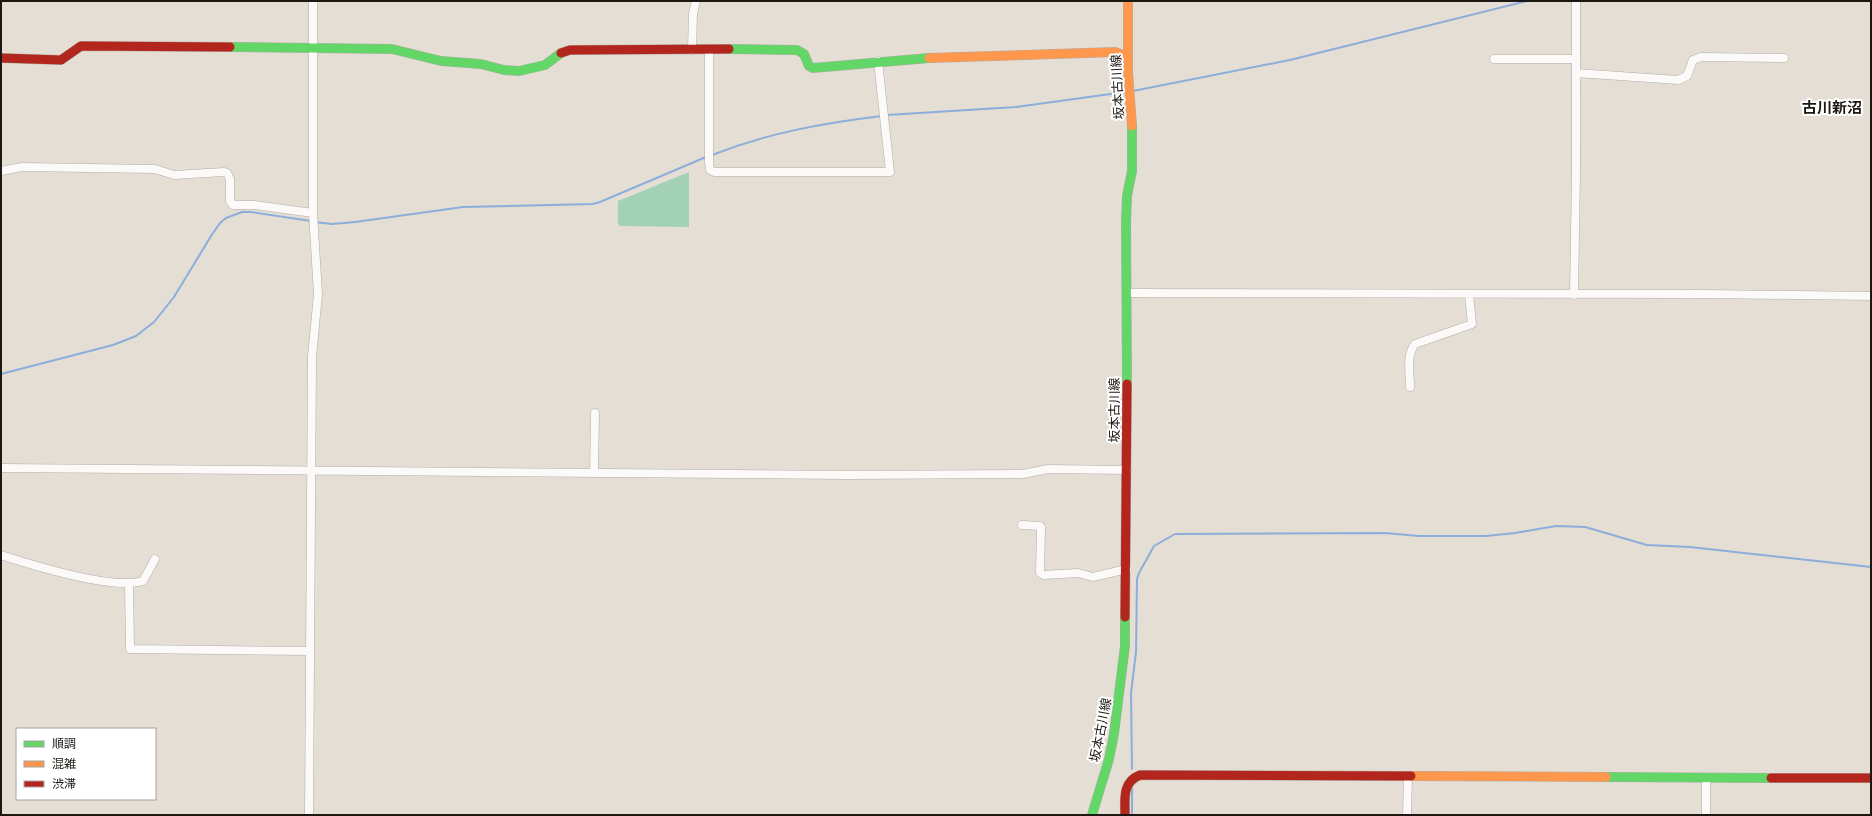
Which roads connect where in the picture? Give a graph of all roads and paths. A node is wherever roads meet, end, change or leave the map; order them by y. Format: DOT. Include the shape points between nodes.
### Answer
graph roads {
  1 [pos="313,1"];
  2 [pos="696,1"];
  3 [pos="1128,1"];
  4 [pos="1576,1"];
  5 [pos="314,47"];
  6 [pos="692,50"];
  7 [pos="709,50"];
  8 [pos="1128,57"];
  9 [pos="1,58"];
  10 [pos="1784,58"];
  11 [pos="1494,59"];
  12 [pos="1576,60"];
  13 [pos="878,61"];
  14 [pos="1576,73"];
  15 [pos="1,171"];
  16 [pos="314,220"];
  17 [pos="1127,293"];
  18 [pos="1469,294"];
  19 [pos="1574,295"];
  20 [pos="1871,296"];
  21 [pos="1410,387"];
  22 [pos="595,413"];
  23 [pos="1,468"];
  24 [pos="1127,470"];
  25 [pos="311,472"];
  26 [pos="594,473"];
  27 [pos="1022,526"];
  28 [pos="1,555"];
  29 [pos="155,559"];
  30 [pos="1127,569"];
  31 [pos="129,584"];
  32 [pos="310,651"];
  33 [pos="1408,777"];
  34 [pos="1706,778"];
  35 [pos="1871,778"];
  36 [pos="309,815"];
  37 [pos="1092,815"];
  38 [pos="1125,815"];
  39 [pos="1407,815"];
  40 [pos="1706,815"];
  1 -- 5 [label="street"];
  2 -- 6 [label="street"];
  3 -- 8 [label="street, 坂本古川線"];
  4 -- 12 [label="street"];
  5 -- 6 [label="street" via="392,49 441,61 481,64 520,71 545,65 559,54 570,50"];
  5 -- 9 [label="street" via="82,46 58,60"];
  5 -- 16 [label="street"];
  6 -- 7 [label="street"];
  7 -- 13 [label="street" via="796,50 804,54 809,66 813,68"];
  7 -- 13 [label="street" via="709,163 710,170 714,172 890,172"];
  8 -- 13 [label="street" via="1115,52 981,55"];
  8 -- 17 [label="street, 坂本古川線" via="1132,171 1127,196"];
  10 -- 14 [label="street" via="1701,57 1693,60 1687,76 1678,80"];
  11 -- 12 [label="street"];
  12 -- 14 [label="street"];
  14 -- 19 [label="street"];
  15 -- 16 [label="street" via="22,167 155,169 174,175 224,172 228,173 230,179 230,201 233,205 254,205"];
  16 -- 25 [label="street" via="318,294 312,357"];
  17 -- 18 [label="street"];
  17 -- 24 [label="street, 坂本古川線"];
  18 -- 19 [label="street"];
  18 -- 21 [label="street" via="1472,324 1415,344 1412,348"];
  19 -- 20 [label="street"];
  22 -- 26 [label="street"];
  23 -- 25 [label="street"];
  24 -- 26 [label="street" via="1048,469 1023,474"];
  24 -- 30 [label="street, 坂本古川線"];
  25 -- 26 [label="street"];
  25 -- 32 [label="street"];
  27 -- 30 [label="street" via="1041,527 1040,573 1043,575 1078,573 1093,577"];
  28 -- 31 [label="street" via="89,578"];
  29 -- 31 [label="street" via="142,581"];
  30 -- 37 [label="street, 坂本古川線" via="1125,646 1118,708 1109,759"];
  31 -- 32 [label="street" via="130,649"];
  32 -- 36 [label="street"];
  33 -- 34 [label="street"];
  33 -- 38 [label="street" via="1140,774 1130,779 1125,788"];
  33 -- 39 [label="street"];
  34 -- 35 [label="street"];
  34 -- 40 [label="street"];
}
